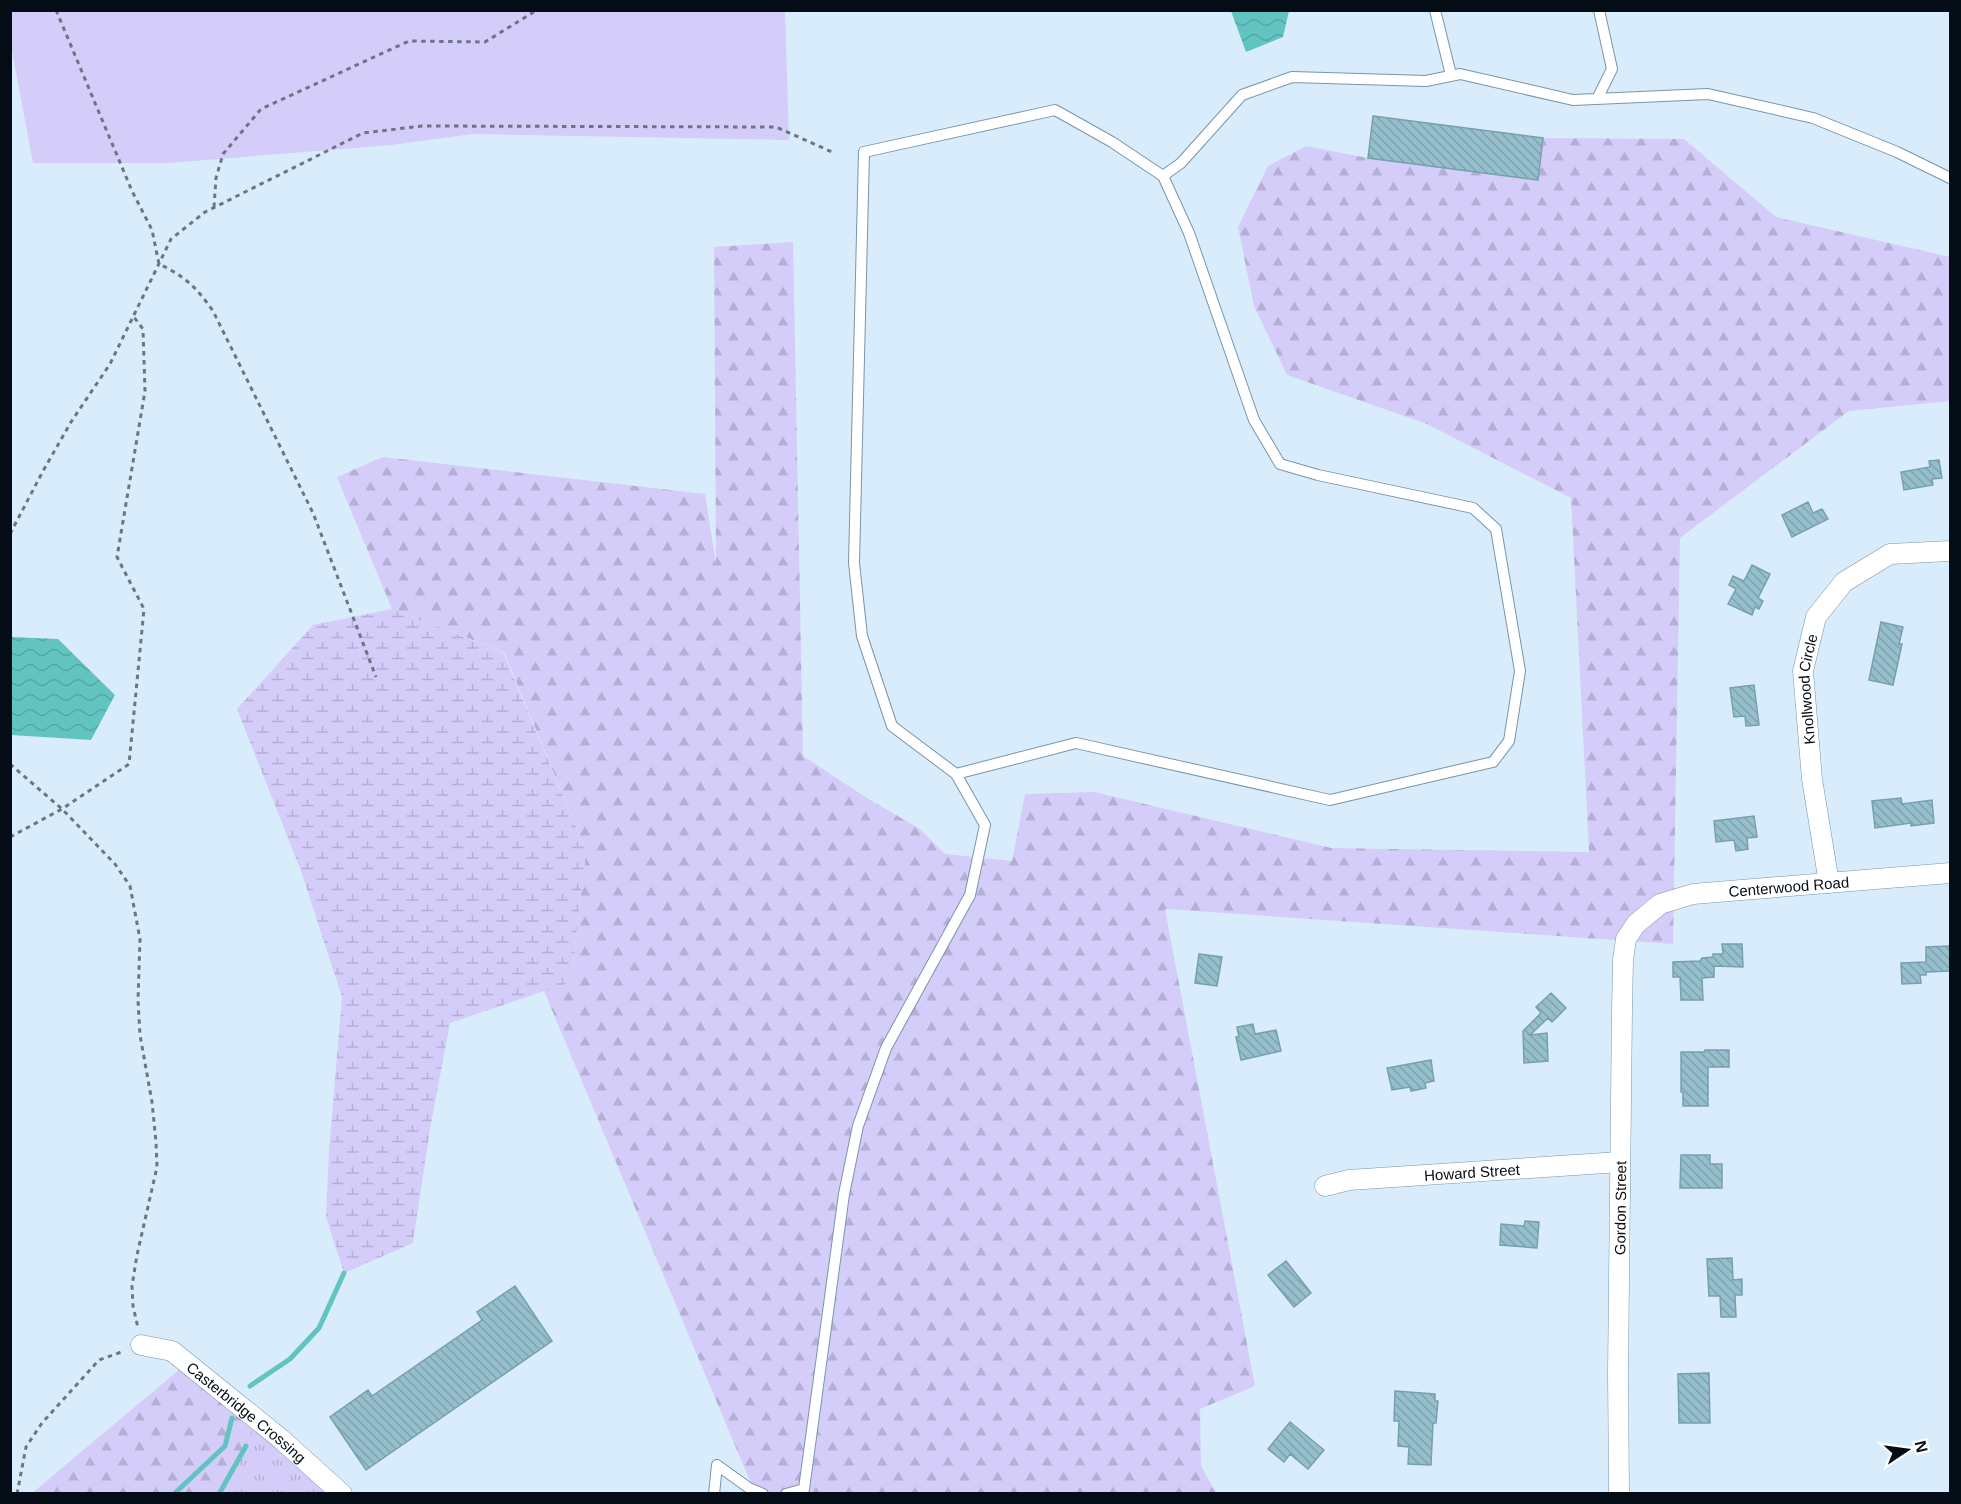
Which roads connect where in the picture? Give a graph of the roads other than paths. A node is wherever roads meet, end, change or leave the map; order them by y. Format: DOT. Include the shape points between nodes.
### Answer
graph roads {
  1 [pos="1435,10"];
  2 [pos="1599,10"];
  3 [pos="1452,75"];
  4 [pos="1597,99"];
  5 [pos="1162,176"];
  6 [pos="1950,178"];
  7 [pos="1950,551"];
  8 [pos="956,774"];
  9 [pos="1950,873"];
  10 [pos="1829,883"];
  11 [pos="1636,924"];
  12 [pos="1620,1162"];
  13 [pos="1325,1186"];
  14 [pos="141,1345"];
  15 [pos="342,1494"];
  16 [pos="714,1494"];
  17 [pos="763,1494"];
  18 [pos="786,1494"];
  19 [pos="1619,1494"];
  1 -- 3 [label="lane"];
  2 -- 4 [label="lane" via="1612,69"];
  3 -- 4 [label="lane" via="1573,100"];
  3 -- 5 [label="lane" via="1426,81 1293,77 1242,95 1181,163"];
  4 -- 6 [label="lane" via="1708,94 1813,118"];
  5 -- 8 [label="lane" via="1055,110 864,152 854,563 862,636 892,726"];
  5 -- 8 [label="lane" via="1188,233 1254,420 1280,464 1473,508 1496,529 1520,671 1509,741 1493,762 1330,800 1076,743"];
  7 -- 10 [label="street, Knollwood Circle" via="1890,555 1844,582 1816,617 1803,672 1812,778"];
  8 -- 18 [label="lane" via="985,825 970,895 886,1048 858,1126 844,1194 804,1489"];
  9 -- 10 [label="street, Centerwood Road"];
  10 -- 11 [label="street, Centerwood Road" via="1694,894 1660,904"];
  11 -- 12 [label="street, Gordon Street" via="1626,939 1623,960"];
  12 -- 13 [label="street, Howard Street" via="1349,1180"];
  12 -- 19 [label="street, Gordon Street"];
  14 -- 15 [label="street, Casterbridge Crossing" via="172,1351"];
  16 -- 17 [label="lane" via="717,1465"];
}
